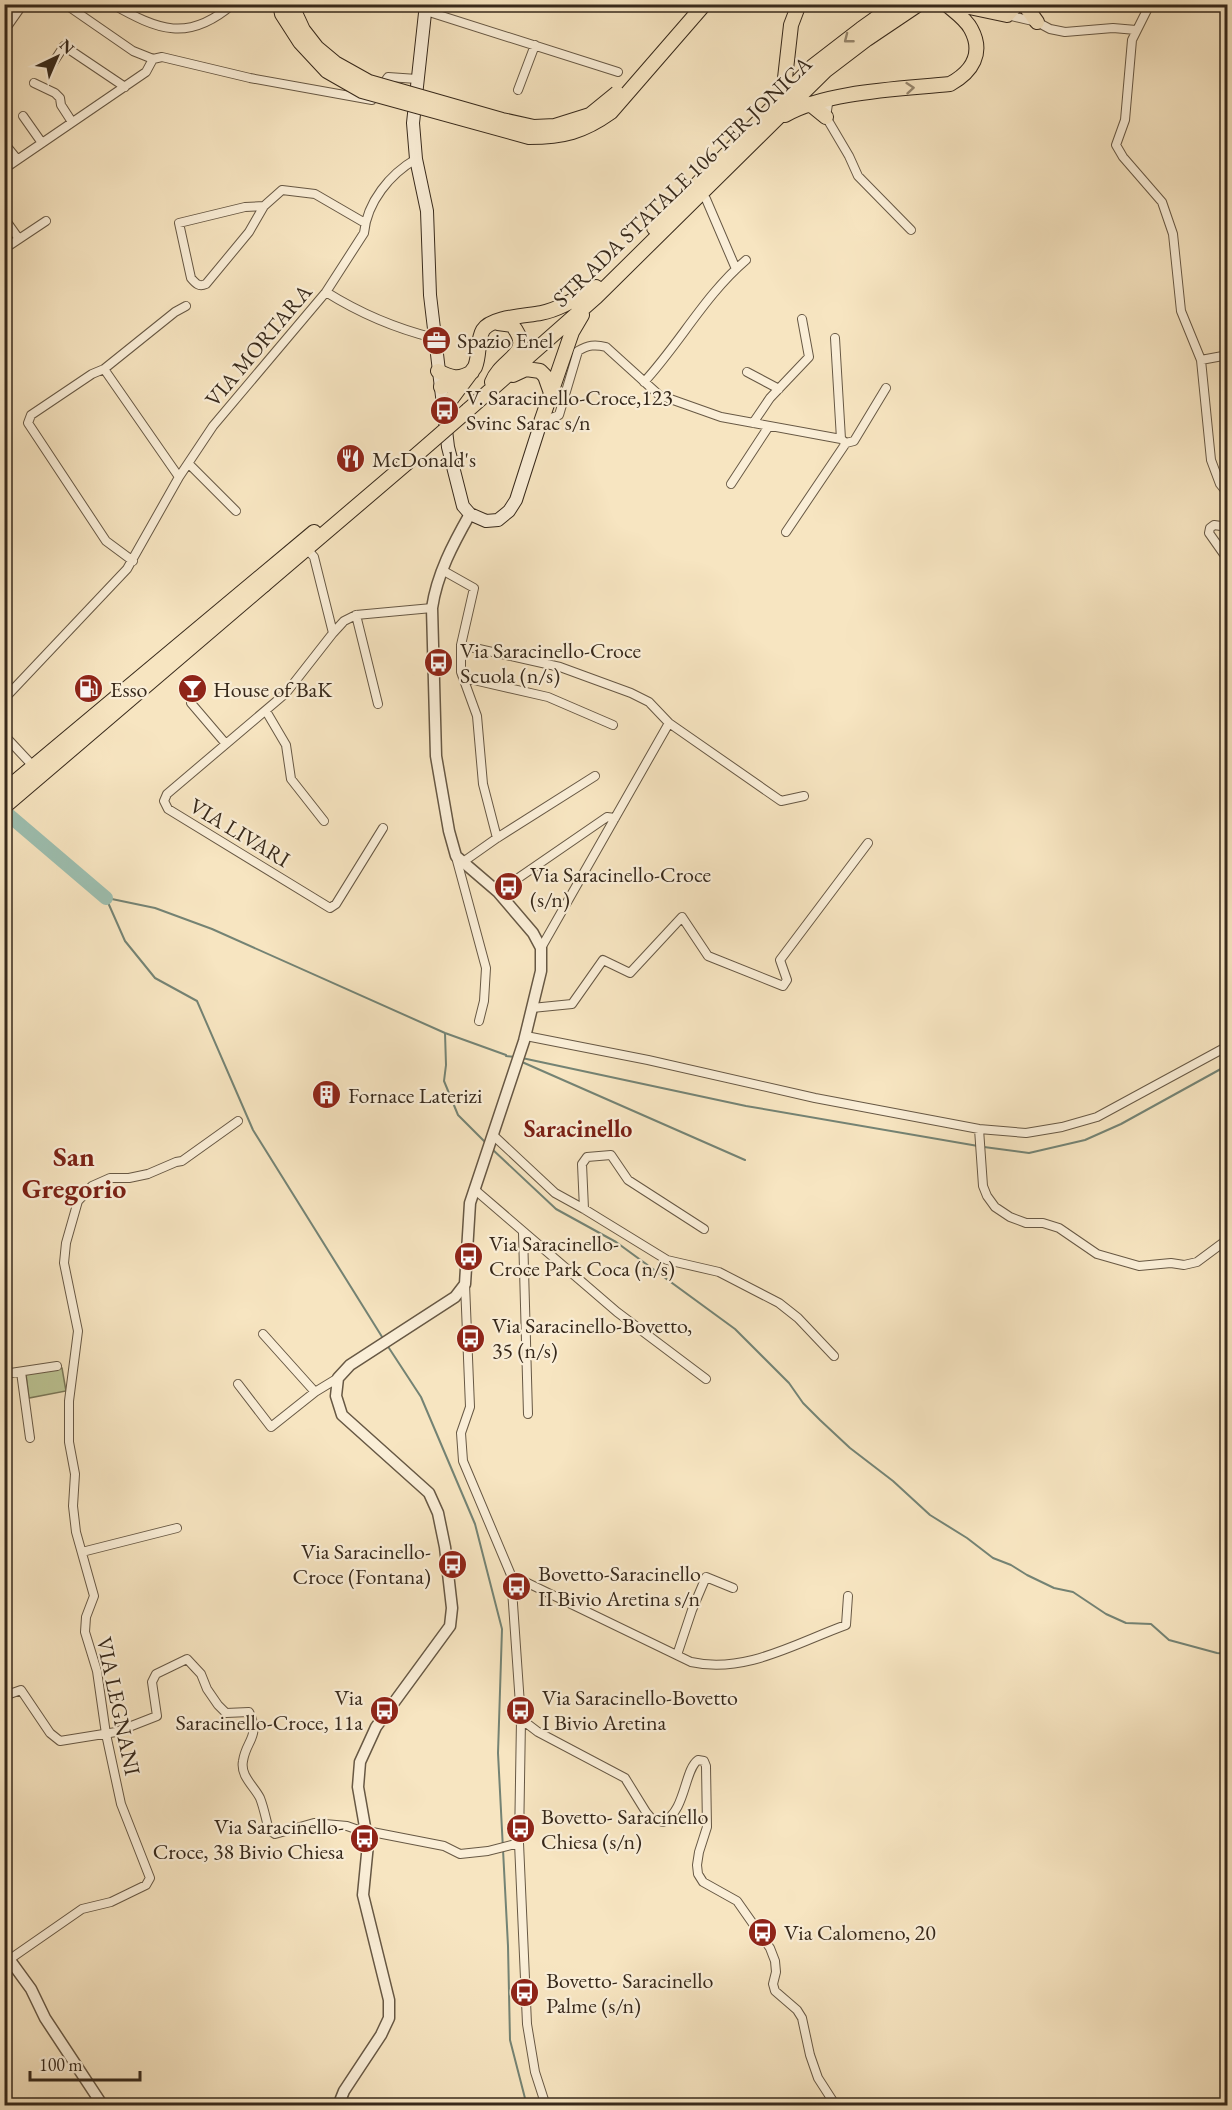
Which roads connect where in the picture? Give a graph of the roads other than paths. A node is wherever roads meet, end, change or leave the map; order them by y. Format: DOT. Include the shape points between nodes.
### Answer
graph roads {
  1 [pos="23,4"];
  2 [pos="65,4"];
  3 [pos="112,4"];
  4 [pos="233,4"];
  5 [pos="280,4"];
  6 [pos="291,4"];
  7 [pos="798,4"];
  8 [pos="919,4"];
  9 [pos="946,4"];
  10 [pos="955,4"];
  11 [pos="1024,4"];
  12 [pos="1150,4"];
  13 [pos="1220,4"];
  14 [pos="702,5"];
  15 [pos="426,8"];
  16 [pos="899,8"];
  17 [pos="1012,10"];
  18 [pos="1227,14"];
  19 [pos="1037,22"];
  20 [pos="1136,30"];
  21 [pos="4,31"];
  22 [pos="535,45"];
  23 [pos="153,59"];
  24 [pos="51,66"];
  25 [pos="618,72"];
  26 [pos="417,79"];
  27 [pos="34,83"];
  28 [pos="125,87"];
  29 [pos="518,90"];
  30 [pos="783,96"];
  31 [pos="832,99"];
  32 [pos="810,104"];
  33 [pos="23,116"];
  34 [pos="826,117"];
  35 [pos="72,122"];
  36 [pos="770,123"];
  37 [pos="4,143"];
  38 [pos="42,143"];
  39 [pos="17,159"];
  40 [pos="416,159"];
  41 [pos="4,169"];
  42 [pos="700,194"];
  43 [pos="264,206"];
  44 [pos="4,218"];
  45 [pos="46,221"];
  46 [pos="365,223"];
  47 [pos="910,230"];
  48 [pos="19,239"];
  49 [pos="4,249"];
  50 [pos="746,260"];
  51 [pos="736,269"];
  52 [pos="326,292"];
  53 [pos="596,292"];
  54 [pos="186,306"];
  55 [pos="802,319"];
  56 [pos="490,324"];
  57 [pos="434,338"];
  58 [pos="835,338"];
  59 [pos="1227,355"];
  60 [pos="1201,360"];
  61 [pos="104,369"];
  62 [pos="438,371"];
  63 [pos="747,372"];
  64 [pos="465,379"];
  65 [pos="497,381"];
  66 [pos="644,382"];
  67 [pos="441,387"];
  68 [pos="886,388"];
  69 [pos="779,389"];
  70 [pos="551,393"];
  71 [pos="443,410"];
  72 [pos="541,422"];
  73 [pos="753,423"];
  74 [pos="769,426"];
  75 [pos="844,441"];
  76 [pos="413,453"];
  77 [pos="189,464"];
  78 [pos="179,477"];
  79 [pos="731,484"];
  80 [pos="1227,494"];
  81 [pos="236,511"];
  82 [pos="470,514"];
  83 [pos="1227,527"];
  84 [pos="786,532"];
  85 [pos="307,549"];
  86 [pos="1227,560"];
  87 [pos="133,561"];
  88 [pos="442,570"];
  89 [pos="261,582"];
  90 [pos="432,608"];
  91 [pos="356,615"];
  92 [pos="333,633"];
  93 [pos="461,645"];
  94 [pos="465,678"];
  95 [pos="185,689"];
  96 [pos="4,699"];
  97 [pos="378,704"];
  98 [pos="266,711"];
  99 [pos="669,723"];
  100 [pos="613,725"];
  101 [pos="4,735"];
  102 [pos="226,744"];
  103 [pos="29,775"];
  104 [pos="595,776"];
  105 [pos="4,791"];
  106 [pos="804,796"];
  107 [pos="4,807"];
  108 [pos="615,818"];
  109 [pos="324,821"];
  110 [pos="383,828"];
  111 [pos="497,838"];
  112 [pos="868,843"];
  113 [pos="460,859"];
  114 [pos="498,892"];
  115 [pos="542,948"];
  116 [pos="532,1008"];
  117 [pos="479,1021"];
  118 [pos="525,1038"];
  119 [pos="1227,1046"];
  120 [pos="238,1121"];
  121 [pos="979,1130"];
  122 [pos="493,1138"];
  123 [pos="474,1189"];
  124 [pos="584,1209"];
  125 [pos="704,1229"];
  126 [pos="523,1233"];
  127 [pos="1227,1239"];
  128 [pos="465,1284"];
  129 [pos="264,1334"];
  130 [pos="834,1356"];
  131 [pos="57,1366"];
  132 [pos="21,1372"];
  133 [pos="4,1374"];
  134 [pos="339,1378"];
  135 [pos="706,1379"];
  136 [pos="237,1384"];
  137 [pos="315,1392"];
  138 [pos="528,1414"];
  139 [pos="30,1438"];
  140 [pos="177,1528"];
  141 [pos="82,1552"];
  142 [pos="511,1575"];
  143 [pos="733,1588"];
  144 [pos="848,1596"];
  145 [pos="677,1655"];
  146 [pos="4,1696"];
  147 [pos="522,1719"];
  148 [pos="106,1734"];
  149 [pos="367,1832"];
  150 [pos="519,1843"];
  151 [pos="7,1956"];
  152 [pos="103,2106"];
  153 [pos="338,2106"];
  154 [pos="546,2106"];
  155 [pos="836,2106"];
  1 -- 21 [label="street"];
  2 -- 23 [label="street" via="134,51"];
  3 -- 4 [label="street" via="154,26 172,30 208,22"];
  5 -- 14 [label="main road, bridge" via="300,42 327,71 362,91 529,137 574,133 611,112"];
  6 -- 14 [label="main road, bridge" via="317,48 369,82 534,127 570,123 607,103"];
  7 -- 30 [label="main road" via="791,25"];
  8 -- 16 [label="main road, STRADA STATALE 106 TER JONICA"];
  31 -- 9 [label="main road, one-way" via="950,84 960,79 969,71 977,45 970,27"];
  10 -- 17 [label="main road"];
  11 -- 19 [label="main road"];
  12 -- 20 [label="street"];
  13 -- 18 [label="street"];
  15 -- 22 [label="street"];
  15 -- 26 [label="main road"];
  16 -- 30 [label="main road, STRADA STATALE 106 TER JONICA, one-way" via="861,29 813,66"];
  16 -- 36 [label="main road, STRADA STATALE 106 TER JONICA"];
  17 -- 19 [label="street"];
  19 -- 20 [label="street" via="1065,32"];
  20 -- 60 [label="street" via="1125,120 1116,145 1162,202 1173,234 1181,311"];
  22 -- 25 [label="street"];
  22 -- 29 [label="street"];
  23 -- 26 [label="street" via="162,57 372,100 388,77"];
  23 -- 28 [label="street" via="146,72"];
  24 -- 28 [label="street" via="64,46"];
  26 -- 40 [label="main road" via="413,123"];
  27 -- 35 [label="street" via="60,98"];
  28 -- 35 [label="street"];
  30 -- 53 [label="main road, STRADA STATALE 106 TER JONICA"];
  31 -- 32 [label="main road"];
  31 -- 34 [label="street"];
  32 -- 34 [label="main road"];
  32 -- 36 [label="main road"];
  33 -- 38 [label="street"];
  34 -- 47 [label="street" via="858,176"];
  35 -- 38 [label="street"];
  36 -- 42 [label="main road, STRADA STATALE 106 TER JONICA"];
  37 -- 39 [label="street"];
  38 -- 39 [label="street"];
  39 -- 41 [label="street"];
  40 -- 46 [label="street, VIA MORTARA" via="382,188"];
  40 -- 57 [label="main road" via="427,211"];
  42 -- 51 [label="street" via="706,199"];
  42 -- 53 [label="main road, STRADA STATALE 106 TER JONICA"];
  43 -- 43 [label="street" via="249,232 206,284 196,284 191,278 179,223"];
  43 -- 46 [label="street" via="282,190 315,194"];
  44 -- 48 [label="street"];
  45 -- 48 [label="street"];
  46 -- 52 [label="street, VIA MORTARA" via="364,233"];
  48 -- 49 [label="street"];
  50 -- 51 [label="street"];
  51 -- 66 [label="street"];
  52 -- 57 [label="street" via="399,330"];
  52 -- 77 [label="street, VIA MORTARA" via="213,426"];
  53 -- 56 [label="main road" via="543,313"];
  53 -- 65 [label="main road, STRADA STATALE 106 TER JONICA"];
  53 -- 70 [label="main road" via="572,332"];
  54 -- 61 [label="street"];
  55 -- 69 [label="street" via="809,357"];
  56 -- 64 [label="main road" via="482,333 478,359"];
  56 -- 65 [label="main road" via="512,325 521,341 518,352 495,374"];
  57 -- 62 [label="main road"];
  58 -- 75 [label="street"];
  59 -- 60 [label="street"];
  60 -- 80 [label="street" via="1211,460"];
  61 -- 78 [label="street"];
  61 -- 87 [label="street" via="31,415 28,423 106,540"];
  62 -- 64 [label="main road"];
  62 -- 67 [label="main road"];
  63 -- 69 [label="street"];
  64 -- 67 [label="main road"];
  64 -- 71 [label="main road"];
  65 -- 70 [label="main road" via="525,369 540,370"];
  65 -- 76 [label="main road, STRADA STATALE 106 TER JONICA, bridge"];
  66 -- 72 [label="street" via="606,347 586,346 578,351 559,415"];
  66 -- 73 [label="street" via="659,395 721,417"];
  67 -- 71 [label="main road"];
  68 -- 75 [label="street" via="854,441"];
  69 -- 73 [label="street"];
  70 -- 72 [label="main road"];
  71 -- 82 [label="main road" via="460,496"];
  72 -- 82 [label="main road" via="509,511 498,520"];
  73 -- 74 [label="street"];
  74 -- 75 [label="street"];
  74 -- 79 [label="street"];
  75 -- 84 [label="street"];
  76 -- 85 [label="main road, STRADA STATALE 106 TER JONICA"];
  76 -- 89 [label="main road, STRADA STATALE 106 TER JONICA" via="314,532"];
  77 -- 78 [label="street, VIA MORTARA"];
  77 -- 81 [label="street"];
  78 -- 87 [label="street, VIA MORTARA"];
  82 -- 88 [label="street"];
  83 -- 86 [label="street" via="1214,525 1209,532"];
  85 -- 89 [label="main road, STRADA STATALE 106 TER JONICA"];
  85 -- 92 [label="street" via="314,557"];
  87 -- 96 [label="street, VIA MORTARA"];
  88 -- 90 [label="street"];
  88 -- 93 [label="street" via="474,588"];
  89 -- 103 [label="main road"];
  90 -- 91 [label="street"];
  90 -- 113 [label="street" via="436,756 449,831"];
  91 -- 92 [label="street, VIA LIVARI"];
  91 -- 97 [label="street"];
  92 -- 98 [label="street, VIA LIVARI" via="286,693"];
  93 -- 94 [label="street" via="461,672"];
  93 -- 99 [label="street" via="560,667 631,693 649,702"];
  94 -- 100 [label="street" via="548,697"];
  94 -- 111 [label="street" via="477,716 483,784"];
  95 -- 102 [label="street" via="192,696 191,703"];
  98 -- 102 [label="street, VIA LIVARI"];
  98 -- 109 [label="street" via="286,746 291,779"];
  99 -- 106 [label="street" via="781,801"];
  99 -- 108 [label="street"];
  101 -- 103 [label="street"];
  102 -- 110 [label="street, VIA LIVARI" via="167,794 164,801 168,809 322,904 330,908 336,904"];
  103 -- 105 [label="main road"];
  103 -- 107 [label="main road"];
  104 -- 111 [label="street"];
  108 -- 114 [label="street" via="607,818"];
  108 -- 115 [label="street"];
  111 -- 113 [label="street"];
  112 -- 116 [label="street" via="780,960 787,980 783,986 708,956 682,917 630,973 603,960 572,1004"];
  113 -- 114 [label="street"];
  113 -- 117 [label="street" via="486,968"];
  114 -- 115 [label="street"];
  115 -- 116 [label="street"];
  116 -- 118 [label="street"];
  118 -- 121 [label="street"];
  118 -- 122 [label="street"];
  119 -- 121 [label="street" via="1097,1117 1026,1133"];
  120 -- 141 [label="street, VIA LEGNANI" via="182,1161 148,1174 110,1178 92,1186 78,1201 64,1263 78,1331 69,1401 69,1442 75,1474 76,1532"];
  121 -- 127 [label="street" via="983,1186 995,1207 1010,1217 1059,1228 1097,1254 1139,1266 1197,1262"];
  122 -- 123 [label="street"];
  122 -- 124 [label="street" via="555,1193"];
  123 -- 126 [label="street"];
  123 -- 128 [label="street"];
  124 -- 125 [label="street" via="582,1164 587,1157 611,1155 628,1180"];
  124 -- 130 [label="street" via="668,1260 719,1272 779,1303"];
  126 -- 135 [label="street" via="616,1312"];
  126 -- 138 [label="street"];
  128 -- 134 [label="street" via="455,1297 370,1350"];
  128 -- 142 [label="street" via="470,1407 461,1433 463,1461"];
  129 -- 137 [label="street"];
  131 -- 132 [label="street"];
  132 -- 133 [label="street"];
  132 -- 139 [label="street"];
  134 -- 137 [label="street"];
  134 -- 149 [label="street" via="336,1396 342,1415 429,1493 445,1547 452,1608 450,1626 376,1727 360,1762 358,1787"];
  136 -- 137 [label="street" via="271,1427"];
  140 -- 141 [label="street"];
  141 -- 148 [label="street, VIA LEGNANI" via="94,1596 85,1632 97,1671"];
  142 -- 145 [label="street"];
  142 -- 147 [label="street"];
  143 -- 145 [label="street" via="706,1577"];
  144 -- 145 [label="street" via="846,1625 781,1651 722,1665 691,1662"];
  146 -- 148 [label="street" via="21,1690 50,1733 60,1741"];
  147 -- 150 [label="street"];
  147 -- 155 [label="street" via="538,1732 625,1778 646,1812 657,1821 663,1822 672,1814 693,1764 704,1761 707,1818 698,1874 703,1882 737,1901 770,1948 777,1972 775,1992 802,2018 818,2078"];
  148 -- 149 [label="street" via="157,1716 152,1682 156,1674 187,1659 226,1713 249,1712 253,1719 254,1736 242,1762 247,1781 260,1798 269,1830 276,1834 314,1822"];
  148 -- 151 [label="street, VIA LEGNANI" via="121,1804 150,1874 149,1882 111,1902 82,1909"];
  149 -- 150 [label="street" via="444,1846 460,1854"];
  149 -- 153 [label="street" via="363,1895 389,2000 389,2018"];
  150 -- 154 [label="street" via="527,2024 535,2072"];
  151 -- 152 [label="street" via="32,1989 45,2018"];
}
